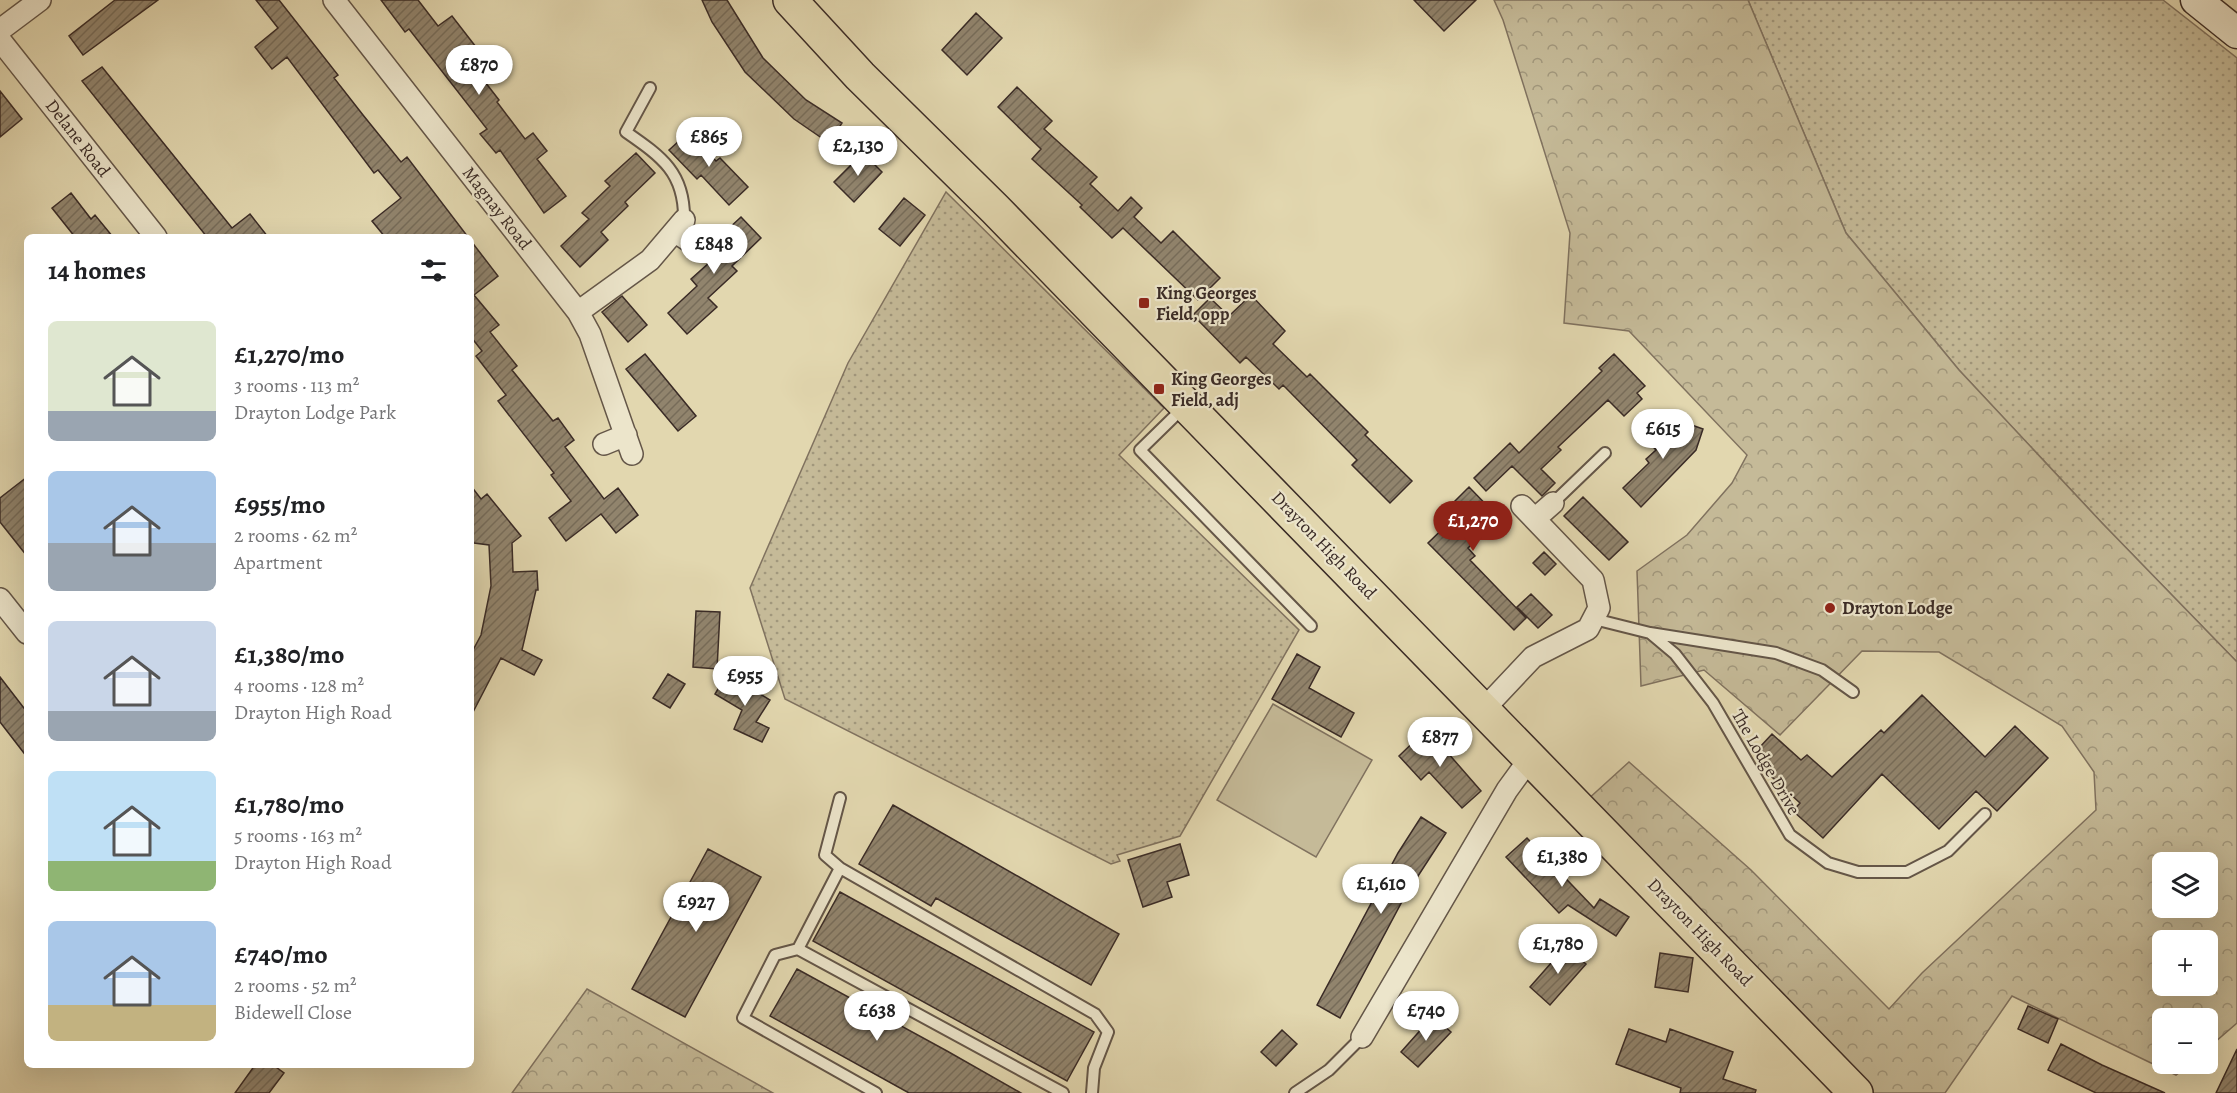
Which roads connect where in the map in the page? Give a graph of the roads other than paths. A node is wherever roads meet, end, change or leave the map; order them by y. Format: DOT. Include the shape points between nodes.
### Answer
graph roads {
  1 [pos="40,0"];
  2 [pos="334,0"];
  3 [pos="790,0"];
  4 [pos="2196,0"];
  5 [pos="0,30"];
  6 [pos="2237,33"];
  7 [pos="0,40"];
  8 [pos="650,88"];
  9 [pos="680,226"];
  10 [pos="154,234"];
  11 [pos="695,245"];
  12 [pos="579,312"];
  13 [pos="1186,405"];
  14 [pos="604,444"];
  15 [pos="1605,453"];
  16 [pos="1552,503"];
  17 [pos="0,599"];
  18 [pos="1594,620"];
  19 [pos="1311,626"];
  20 [pos="24,629"];
  21 [pos="1650,633"];
  22 [pos="1853,692"];
  23 [pos="1484,708"];
  24 [pos="1531,757"];
  25 [pos="840,798"];
  26 [pos="1985,814"];
  27 [pos="840,868"];
  28 [pos="798,949"];
  29 [pos="1362,1037"];
  30 [pos="876,1093"];
  31 [pos="1063,1093"];
  32 [pos="1092,1093"];
  33 [pos="1295,1093"];
  34 [pos="1856,1093"];
  1 -- 5 [label="street"];
  2 -- 12 [label="street, Magnay Road"];
  3 -- 13 [label="main road, Drayton High Road" via="860,76"];
  4 -- 6 [label="street"];
  7 -- 10 [label="street, Delane Road"];
  8 -- 9 [label="lane" via="626,132 670,166 679,183"];
  9 -- 11 [label="street"];
  9 -- 12 [label="street" via="650,260"];
  12 -- 14 [label="street, Magnay Road" via="629,444"];
  13 -- 19 [label="lane" via="1140,450"];
  13 -- 23 [label="main road, Drayton High Road"];
  15 -- 16 [label="lane"];
  16 -- 18 [label="street" via="1529,512 1593,580 1599,608"];
  17 -- 20 [label="street"];
  18 -- 21 [label="lane, The Lodge Drive"];
  18 -- 23 [label="street" via="1574,638 1533,657"];
  21 -- 22 [label="lane" via="1776,653 1822,670"];
  21 -- 26 [label="lane, The Lodge Drive" via="1675,654 1713,703 1790,835 1828,863 1858,872 1906,872 1948,852"];
  23 -- 24 [label="main road, Drayton High Road"];
  24 -- 29 [label="street" via="1507,790"];
  24 -- 34 [label="main road, Drayton High Road"];
  25 -- 27 [label="lane" via="825,855"];
  27 -- 28 [label="lane"];
  27 -- 32 [label="lane" via="1095,1014 1108,1032 1094,1068"];
  28 -- 30 [label="lane" via="774,955 743,1018"];
  28 -- 31 [label="lane"];
  29 -- 33 [label="lane" via="1329,1070"];
}
